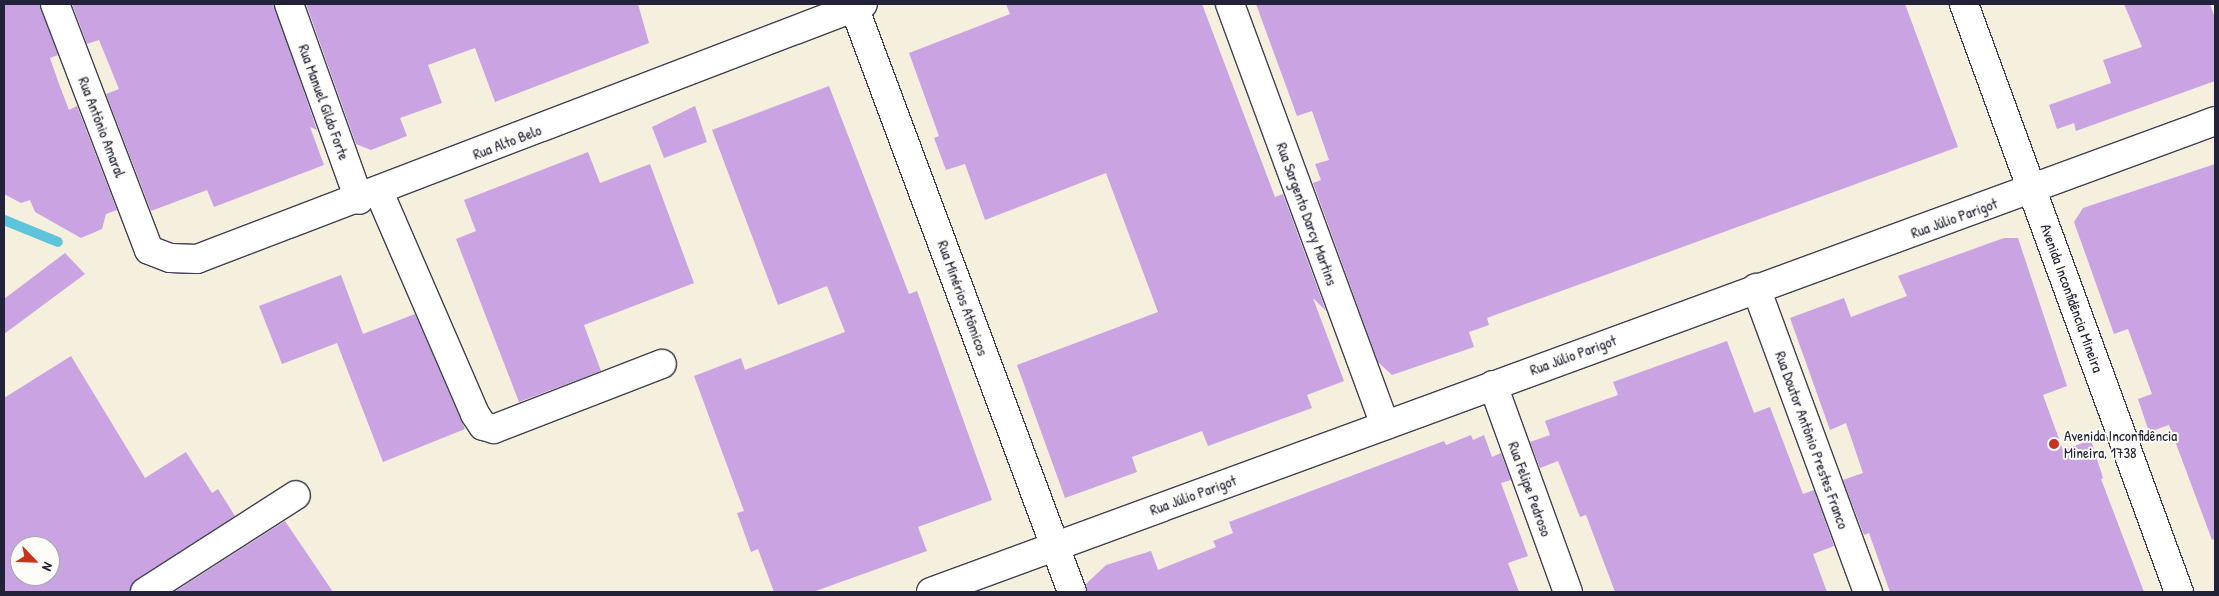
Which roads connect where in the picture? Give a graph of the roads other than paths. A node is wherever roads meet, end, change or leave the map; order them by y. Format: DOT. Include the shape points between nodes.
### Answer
graph roads {
  1 [pos="55,4"];
  2 [pos="289,4"];
  3 [pos="1230,4"];
  4 [pos="1964,4"];
  5 [pos="857,5"];
  6 [pos="2215,121"];
  7 [pos="2032,189"];
  8 [pos="369,196"];
  9 [pos="149,250"];
  10 [pos="1756,288"];
  11 [pos="662,364"];
  12 [pos="1493,385"];
  13 [pos="1385,425"];
  14 [pos="296,494"];
  15 [pos="1055,546"];
  16 [pos="145,592"];
  17 [pos="931,592"];
  18 [pos="1072,592"];
  19 [pos="1568,592"];
  20 [pos="1868,592"];
  21 [pos="2179,592"];
  1 -- 9 [label="street, Rua Antônio Amaral"];
  2 -- 8 [label="street, Rua Manuel Gildo Forte"];
  3 -- 13 [label="street, Rua Sargento Darcy Martins"];
  4 -- 7 [label="street, Avenida Inconfidência Mineira"];
  5 -- 8 [label="street, Rua Alto Belo"];
  5 -- 15 [label="street, Rua Minérios Atômicos"];
  6 -- 7 [label="street, Rua Júlio Parigot"];
  7 -- 10 [label="street, Rua Júlio Parigot"];
  7 -- 21 [label="street, Avenida Inconfidência Mineira"];
  8 -- 9 [label="street, Rua Alto Belo" via="197,259 170,258"];
  8 -- 11 [label="street, Rua Manuel Gildo Forte" via="483,426 494,429"];
  10 -- 12 [label="street, Rua Júlio Parigot"];
  10 -- 20 [label="street, Rua Doutor Antônio Prestes Franco"];
  12 -- 13 [label="street, Rua Júlio Parigot"];
  12 -- 19 [label="street, Rua Felipe Pedroso"];
  13 -- 15 [label="street, Rua Júlio Parigot"];
  14 -- 16 [label="street"];
  15 -- 17 [label="street, Rua Júlio Parigot"];
  15 -- 18 [label="street, Rua Minérios Atômicos"];
}
